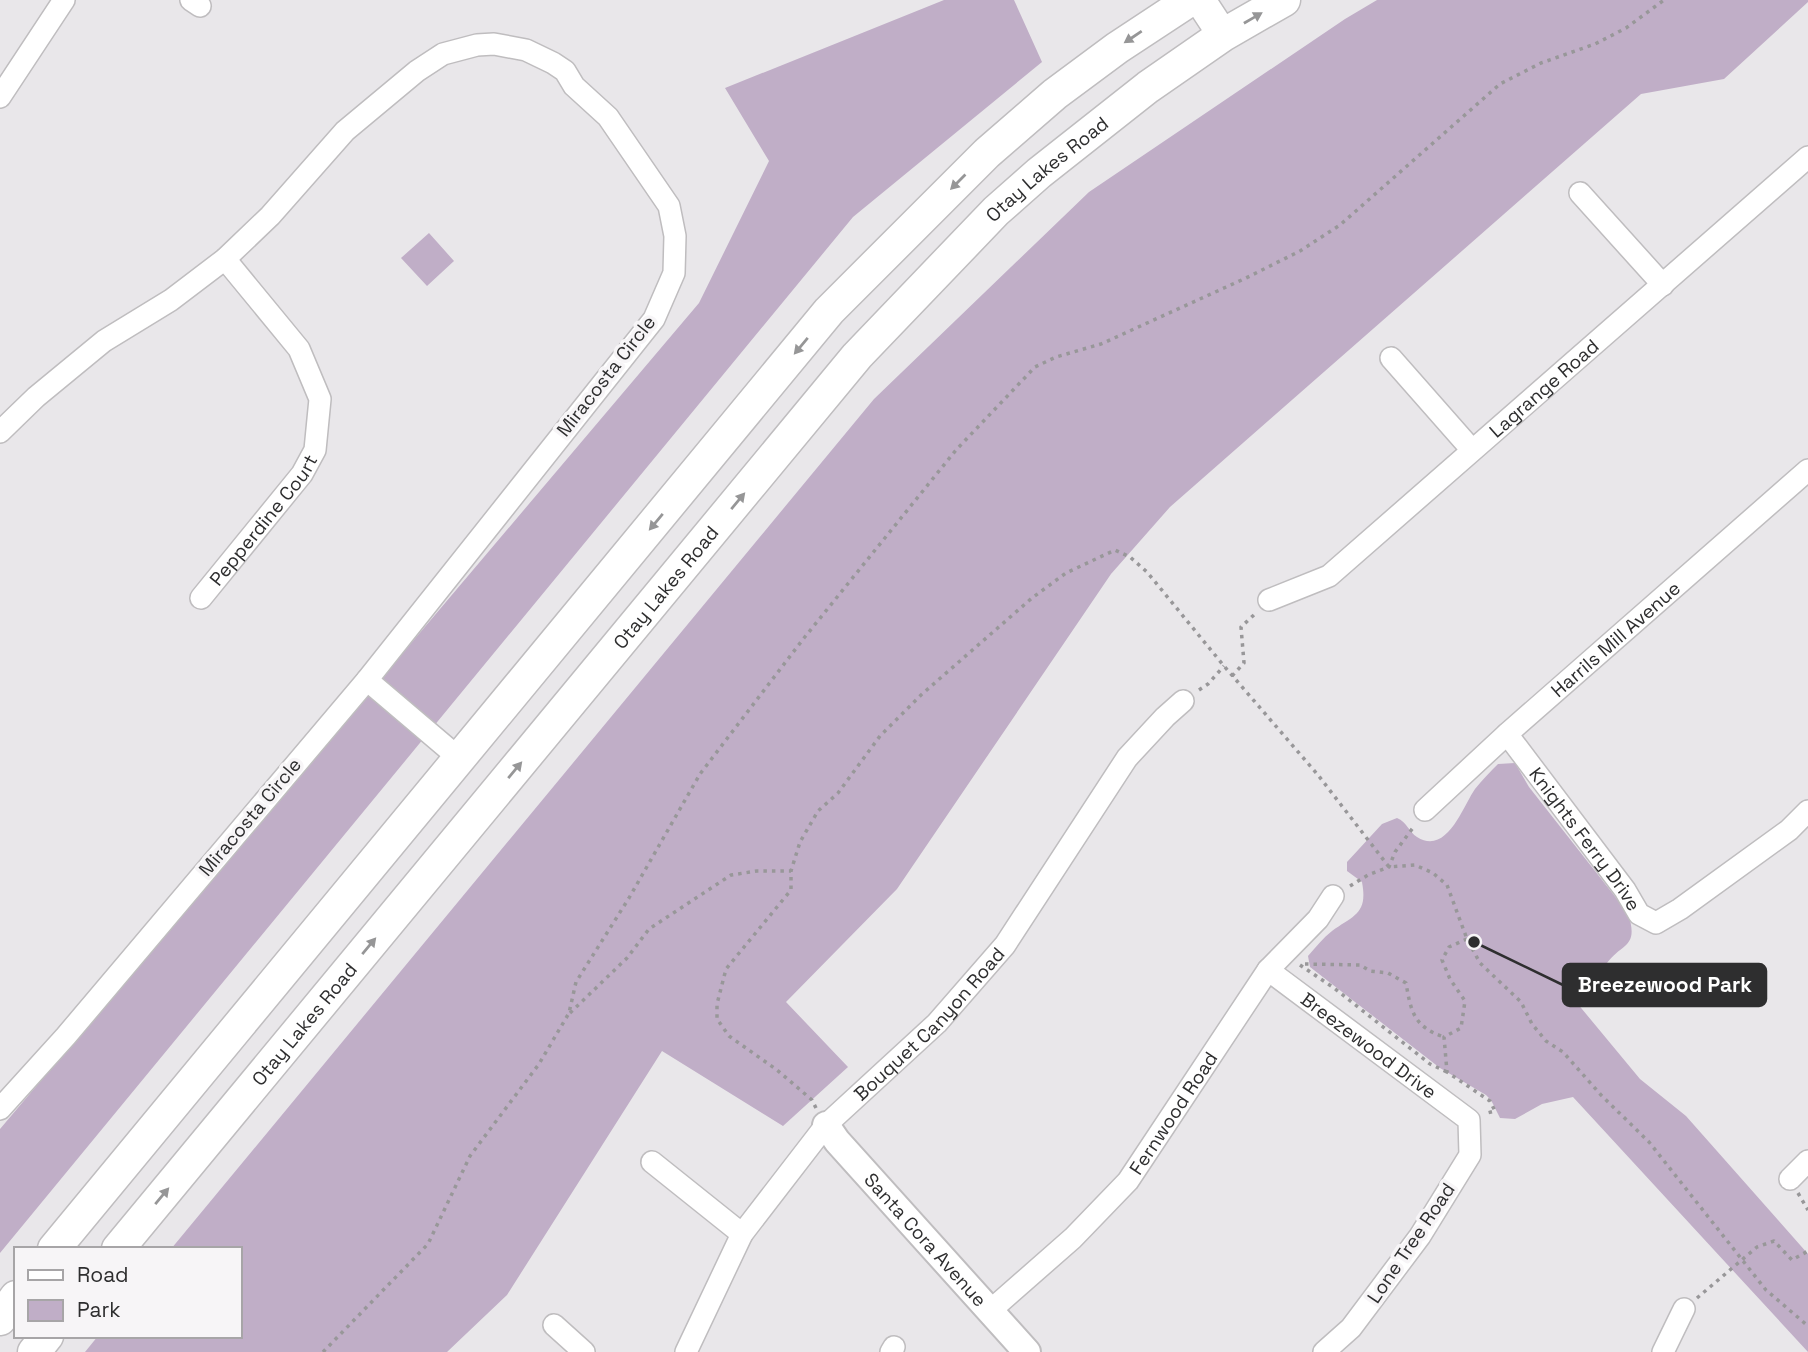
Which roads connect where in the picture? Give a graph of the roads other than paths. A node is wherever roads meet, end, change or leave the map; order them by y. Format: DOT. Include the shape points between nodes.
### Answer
graph roads {
  1 [pos="64,0"];
  2 [pos="1190,0"];
  3 [pos="1200,0"];
  4 [pos="1284,0"];
  5 [pos="1223,36"];
  6 [pos="0,97"];
  7 [pos="1808,158"];
  8 [pos="1580,192"];
  9 [pos="225,259"];
  10 [pos="1663,285"];
  11 [pos="1391,358"];
  12 [pos="0,432"];
  13 [pos="1472,450"];
  14 [pos="1808,470"];
  15 [pos="201,598"];
  16 [pos="1269,600"];
  17 [pos="367,680"];
  18 [pos="1183,701"];
  19 [pos="1507,734"];
  20 [pos="460,759"];
  21 [pos="1425,810"];
  22 [pos="1808,811"];
  23 [pos="1333,896"];
  24 [pos="1268,970"];
  25 [pos="0,1109"];
  26 [pos="1469,1120"];
  27 [pos="826,1125"];
  28 [pos="1808,1161"];
  29 [pos="652,1163"];
  30 [pos="1790,1180"];
  31 [pos="742,1234"];
  32 [pos="56,1247"];
  33 [pos="120,1247"];
  34 [pos="14,1300"];
  35 [pos="1684,1309"];
  36 [pos="991,1310"];
  37 [pos="0,1319"];
  38 [pos="554,1325"];
  39 [pos="45,1338"];
  40 [pos="34,1352"];
  41 [pos="584,1352"];
  42 [pos="686,1352"];
  43 [pos="1027,1352"];
  44 [pos="1324,1352"];
  45 [pos="1663,1352"];
  1 -- 6 [label="street"];
  2 -- 20 [label="main road, one-way" via="1076,79 987,153 829,312"];
  3 -- 5 [label="main road"];
  5 -- 4 [label="main road, Otay Lakes Road, one-way"];
  33 -- 5 [label="main road, Otay Lakes Road, one-way" via="857,356 996,211 1039,173 1147,87"];
  7 -- 10 [label="street, Lagrange Road"];
  8 -- 10 [label="street"];
  9 -- 12 [label="street, Miracosta Circle" via="171,300 104,341"];
  9 -- 15 [label="street, Pepperdine Court" via="299,349 320,399 315,450 302,474"];
  9 -- 17 [label="street, Miracosta Circle" via="345,131 428,62 477,45 526,50 565,71 574,86 608,117 669,206 675,236 674,273 654,318"];
  10 -- 13 [label="street, Lagrange Road"];
  11 -- 13 [label="street"];
  13 -- 16 [label="street, Lagrange Road" via="1329,576"];
  14 -- 19 [label="street, Harrils Mill Avenue"];
  17 -- 20 [label="street"];
  17 -- 25 [label="street, Miracosta Circle"];
  18 -- 27 [label="street, Bouquet Canyon Road" via="1127,758 1005,945 937,1023"];
  19 -- 21 [label="street, Harrils Mill Avenue"];
  19 -- 22 [label="street, Knights Ferry Drive" via="1639,914 1656,923 1789,830"];
  20 -- 32 [label="main road"];
  23 -- 24 [label="street, Fernwood Road" via="1318,919"];
  24 -- 26 [label="street, Breezewood Drive"];
  24 -- 36 [label="street, Fernwood Road" via="1128,1181 1073,1238"];
  26 -- 44 [label="street, Lone Tree Road" via="1470,1155 1425,1227 1351,1328"];
  27 -- 31 [label="street, Bouquet Canyon Road"];
  27 -- 36 [label="street, Santa Cora Avenue"];
  28 -- 30 [label="street"];
  29 -- 31 [label="street"];
  31 -- 42 [label="street, Bouquet Canyon Road"];
  34 -- 37 [label="main road"];
  35 -- 45 [label="street"];
  36 -- 43 [label="street, Santa Cora Avenue"];
  38 -- 41 [label="street"];
  39 -- 40 [label="main road"];
}
